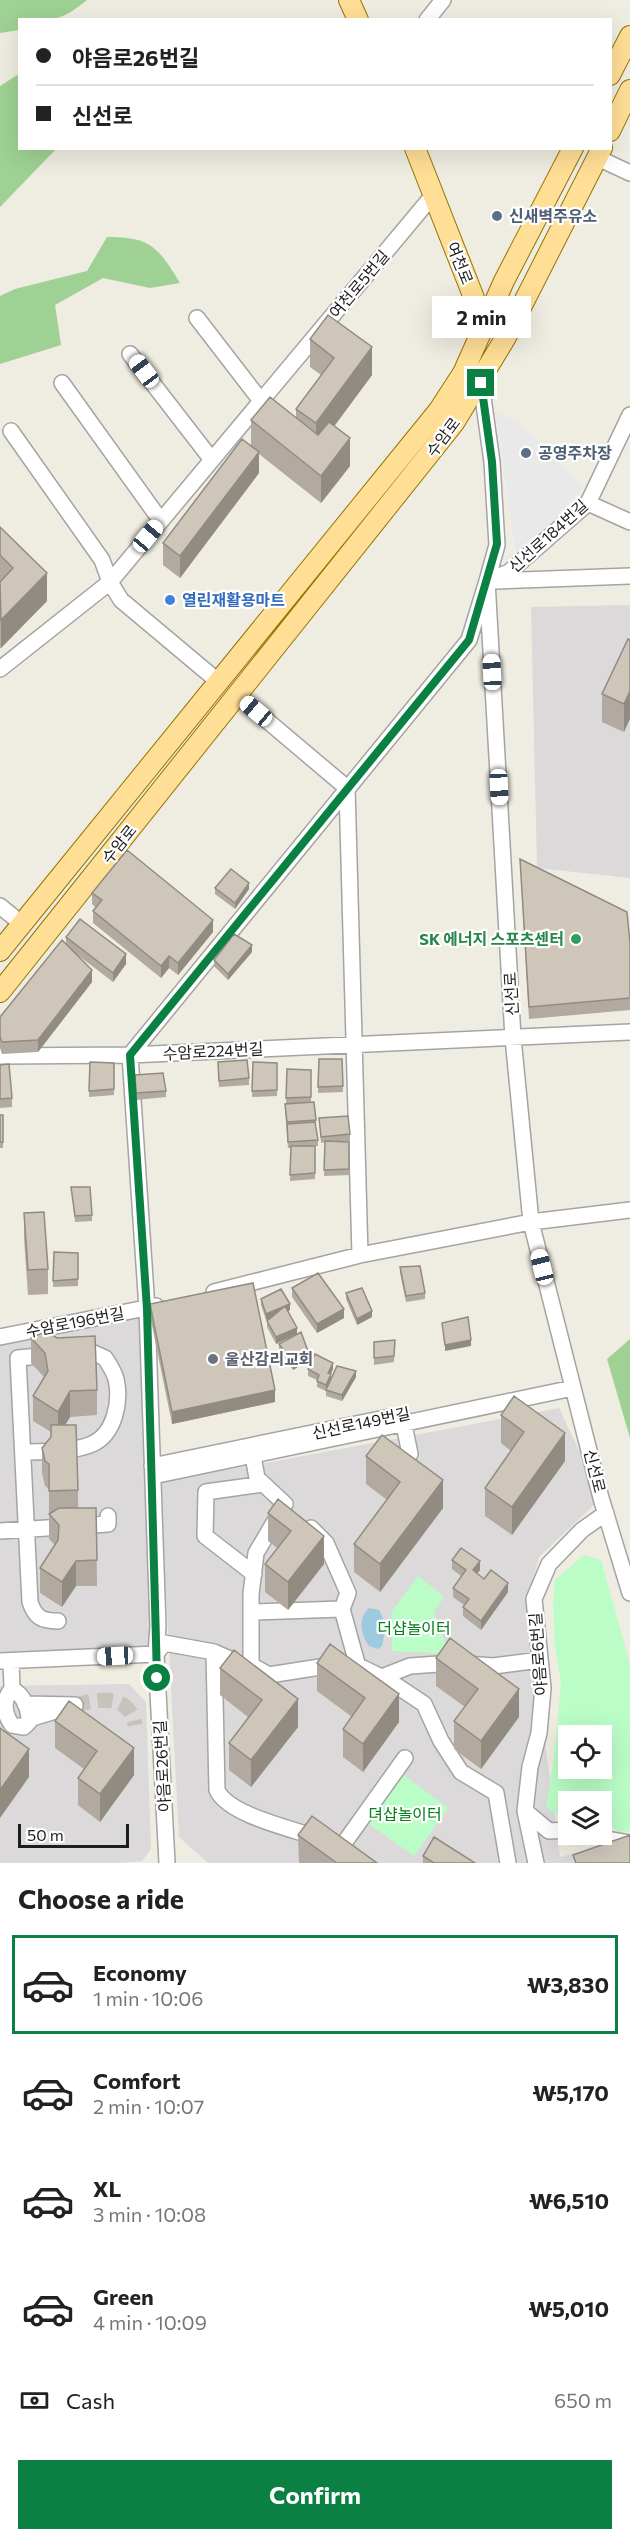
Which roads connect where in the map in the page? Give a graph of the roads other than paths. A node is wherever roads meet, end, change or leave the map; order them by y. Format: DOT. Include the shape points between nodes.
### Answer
graph roads {
  1 [pos="349,0"];
  2 [pos="443,0"];
  3 [pos="357,18"];
  4 [pos="430,18"];
  5 [pos="630,36"];
  6 [pos="612,71"];
  7 [pos="630,90"];
  8 [pos="612,127"];
  9 [pos="416,150"];
  10 [pos="572,150"];
  11 [pos="600,153"];
  12 [pos="630,173"];
  13 [pos="434,195"];
  14 [pos="197,318"];
  15 [pos="480,337"];
  16 [pos="130,354"];
  17 [pos="62,383"];
  18 [pos="481,383"];
  19 [pos="261,401"];
  20 [pos="630,415"];
  21 [pos="11,431"];
  22 [pos="212,460"];
  23 [pos="588,503"];
  24 [pos="161,521"];
  25 [pos="630,522"];
  26 [pos="630,576"];
  27 [pos="487,581"];
  28 [pos="110,582"];
  29 [pos="2,665"];
  30 [pos="220,683"];
  31 [pos="238,696"];
  32 [pos="347,788"];
  33 [pos="0,906"];
  34 [pos="22,924"];
  35 [pos="0,951"];
  36 [pos="0,992"];
  37 [pos="630,1032"];
  38 [pos="513,1038"];
  39 [pos="353,1044"];
  40 [pos="130,1055"];
  41 [pos="0,1056"];
  42 [pos="630,1210"];
  43 [pos="531,1222"];
  44 [pos="360,1255"];
  45 [pos="203,1294"];
  46 [pos="170,1303"];
  47 [pos="147,1309"];
  48 [pos="0,1337"];
  49 [pos="572,1383"];
  50 [pos="402,1420"];
  51 [pos="23,1452"];
  52 [pos="410,1454"];
  53 [pos="253,1456"];
  54 [pos="152,1471"];
  55 [pos="263,1484"];
  56 [pos="285,1504"];
  57 [pos="606,1513"];
  58 [pos="108,1516"];
  59 [pos="27,1530"];
  60 [pos="0,1531"];
  61 [pos="254,1574"];
  62 [pos="630,1593"];
  63 [pos="342,1609"];
  64 [pos="251,1612"];
  65 [pos="58,1621"];
  66 [pos="214,1652"];
  67 [pos="156,1654"];
  68 [pos="230,1659"];
  69 [pos="540,1660"];
  70 [pos="6,1661"];
  71 [pos="358,1667"];
  72 [pos="382,1677"];
  73 [pos="12,1689"];
  74 [pos="25,1704"];
  75 [pos="29,1719"];
  76 [pos="405,1758"];
  77 [pos="525,1810"];
  78 [pos="558,1831"];
  79 [pos="612,1840"];
  80 [pos="630,1843"];
  81 [pos="167,1863"];
  82 [pos="508,1863"];
  83 [pos="536,1863"];
  1 -- 3 [label="main road"];
  2 -- 4 [label="street"];
  5 -- 6 [label="main road"];
  7 -- 8 [label="main road"];
  9 -- 13 [label="main road, 여천로"];
  10 -- 15 [label="main road, 수암로" via="504,281"];
  11 -- 12 [label="street"];
  11 -- 18 [label="main road, 수암로"];
  13 -- 15 [label="main road, 여천로" via="474,298"];
  13 -- 19 [label="street, 여천로5번길"];
  14 -- 19 [label="street"];
  15 -- 18 [label="main road, 여천로"];
  15 -- 30 [label="main road, 수암로" via="439,410"];
  16 -- 22 [label="street"];
  17 -- 24 [label="street"];
  18 -- 27 [label="street, 신선로" via="492,462 497,544"];
  18 -- 31 [label="main road, 수암로" via="454,423"];
  19 -- 22 [label="street, 여천로5번길"];
  20 -- 23 [label="street, 신선로184번길"];
  21 -- 28 [label="street" via="102,560"];
  22 -- 24 [label="street, 여천로5번길"];
  23 -- 25 [label="street"];
  23 -- 27 [label="street, 신선로184번길" via="509,572"];
  24 -- 28 [label="street, 여천로5번길"];
  26 -- 27 [label="street"];
  27 -- 32 [label="street" via="469,640"];
  27 -- 38 [label="street, 신선로"];
  28 -- 29 [label="street, 여천로5번길"];
  28 -- 30 [label="street" via="121,600"];
  30 -- 34 [label="main road, 수암로"];
  31 -- 32 [label="street"];
  31 -- 36 [label="main road, 수암로"];
  32 -- 39 [label="street"];
  32 -- 40 [label="street"];
  33 -- 34 [label="street"];
  34 -- 35 [label="main road, 수암로"];
  37 -- 38 [label="street, 수암로224번길"];
  38 -- 39 [label="street, 수암로224번길"];
  38 -- 43 [label="street, 신선로"];
  39 -- 40 [label="street, 수암로224번길"];
  39 -- 44 [label="street"];
  40 -- 41 [label="street, 수암로224번길"];
  40 -- 47 [label="street, 야음로26번길"];
  42 -- 43 [label="street"];
  43 -- 44 [label="street"];
  43 -- 49 [label="street, 신선로"];
  44 -- 45 [label="street"];
  46 -- 47 [label="street, 수암로196번길"];
  47 -- 48 [label="street, 수암로196번길"];
  47 -- 54 [label="street, 야음로26번길"];
  49 -- 50 [label="street, 신선로149번길"];
  49 -- 57 [label="street, 신선로"];
  50 -- 52 [label="street"];
  50 -- 53 [label="street"];
  50 -- 54 [label="street, 신선로149번길"];
  51 -- 51 [label="street" via="18,1358 87,1350 105,1358 116,1379 117,1405 105,1436 71,1449"];
  51 -- 59 [label="street"];
  53 -- 54 [label="street"];
  53 -- 55 [label="street" via="257,1478"];
  54 -- 67 [label="street, 야음로26번길"];
  55 -- 56 [label="street"];
  55 -- 61 [label="street" via="206,1492 205,1536"];
  56 -- 61 [label="street" via="256,1553"];
  56 -- 63 [label="street" via="326,1543 348,1593"];
  57 -- 62 [label="street, 신선로"];
  57 -- 69 [label="street, 야음로6번길" via="582,1530 549,1564 534,1599"];
  58 -- 59 [label="street" via="108,1524"];
  59 -- 60 [label="street"];
  59 -- 65 [label="street" via="33,1613 39,1619"];
  61 -- 64 [label="street"];
  63 -- 64 [label="street"];
  63 -- 71 [label="street"];
  64 -- 71 [label="street" via="251,1665 269,1675 320,1667"];
  66 -- 67 [label="street" via="164,1643"];
  66 -- 68 [label="street"];
  66 -- 76 [label="street" via="218,1790 221,1798 238,1809 348,1849"];
  67 -- 70 [label="street"];
  67 -- 81 [label="street, 야음로26번길"];
  69 -- 72 [label="street" via="493,1666 410,1666"];
  69 -- 77 [label="street, 야음로6번길" via="543,1688 539,1733"];
  70 -- 73 [label="street"];
  71 -- 72 [label="street"];
  72 -- 82 [label="street" via="424,1704 461,1772 496,1794"];
  73 -- 74 [label="street"];
  73 -- 75 [label="street" via="5,1702 8,1720 20,1728"];
  74 -- 75 [label="street"];
  74 -- 75 [label="street" via="75,1705"];
  77 -- 78 [label="street" via="549,1831"];
  77 -- 83 [label="street, 야음로6번길"];
  79 -- 80 [label="street"];
}
